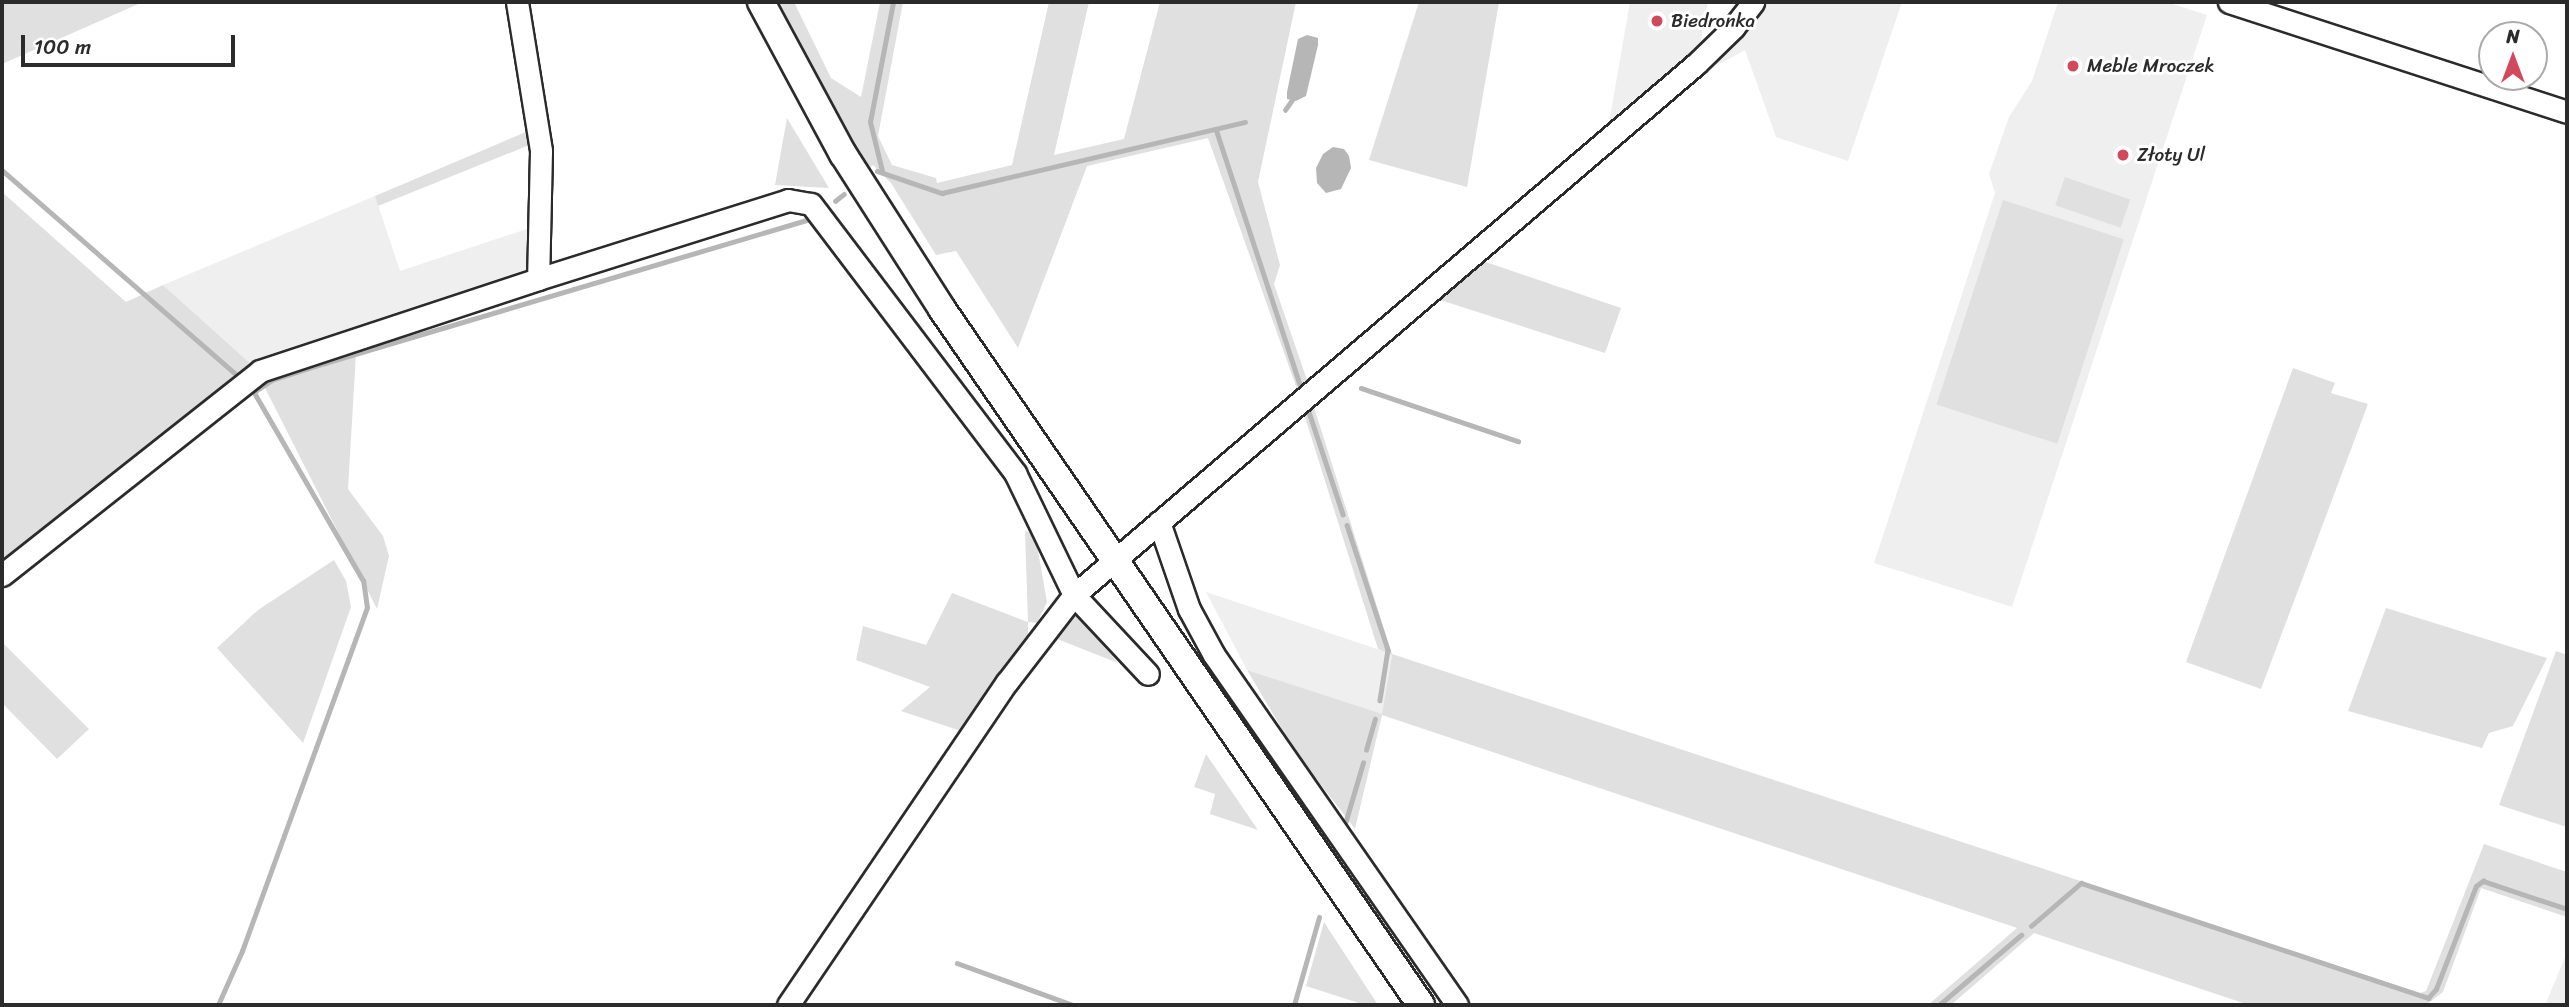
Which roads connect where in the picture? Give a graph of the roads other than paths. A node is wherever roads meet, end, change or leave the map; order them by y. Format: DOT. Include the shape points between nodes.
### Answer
graph roads {
  1 [pos="517,2"];
  2 [pos="761,2"];
  3 [pos="1753,2"];
  4 [pos="2229,2"];
  5 [pos="2567,112"];
  6 [pos="538,279"];
  7 [pos="1159,522"];
  8 [pos="1114,559"];
  9 [pos="2,575"];
  10 [pos="1074,596"];
  11 [pos="1148,674"];
  12 [pos="788,1005"];
  13 [pos="1421,1005"];
  14 [pos="1457,1005"];
  1 -- 6 [label="street" via="541,151"];
  2 -- 8 [label="main road" via="843,154 891,230"];
  3 -- 7 [label="street" via="1696,64"];
  4 -- 5 [label="street"];
  6 -- 9 [label="street" via="260,371"];
  6 -- 10 [label="street" via="788,200 811,204 1015,472"];
  7 -- 8 [label="street"];
  7 -- 14 [label="street" via="1189,609 1214,655"];
  8 -- 10 [label="street"];
  8 -- 13 [label="main road"];
  10 -- 11 [label="street"];
  10 -- 12 [label="street" via="1007,682"];
}
